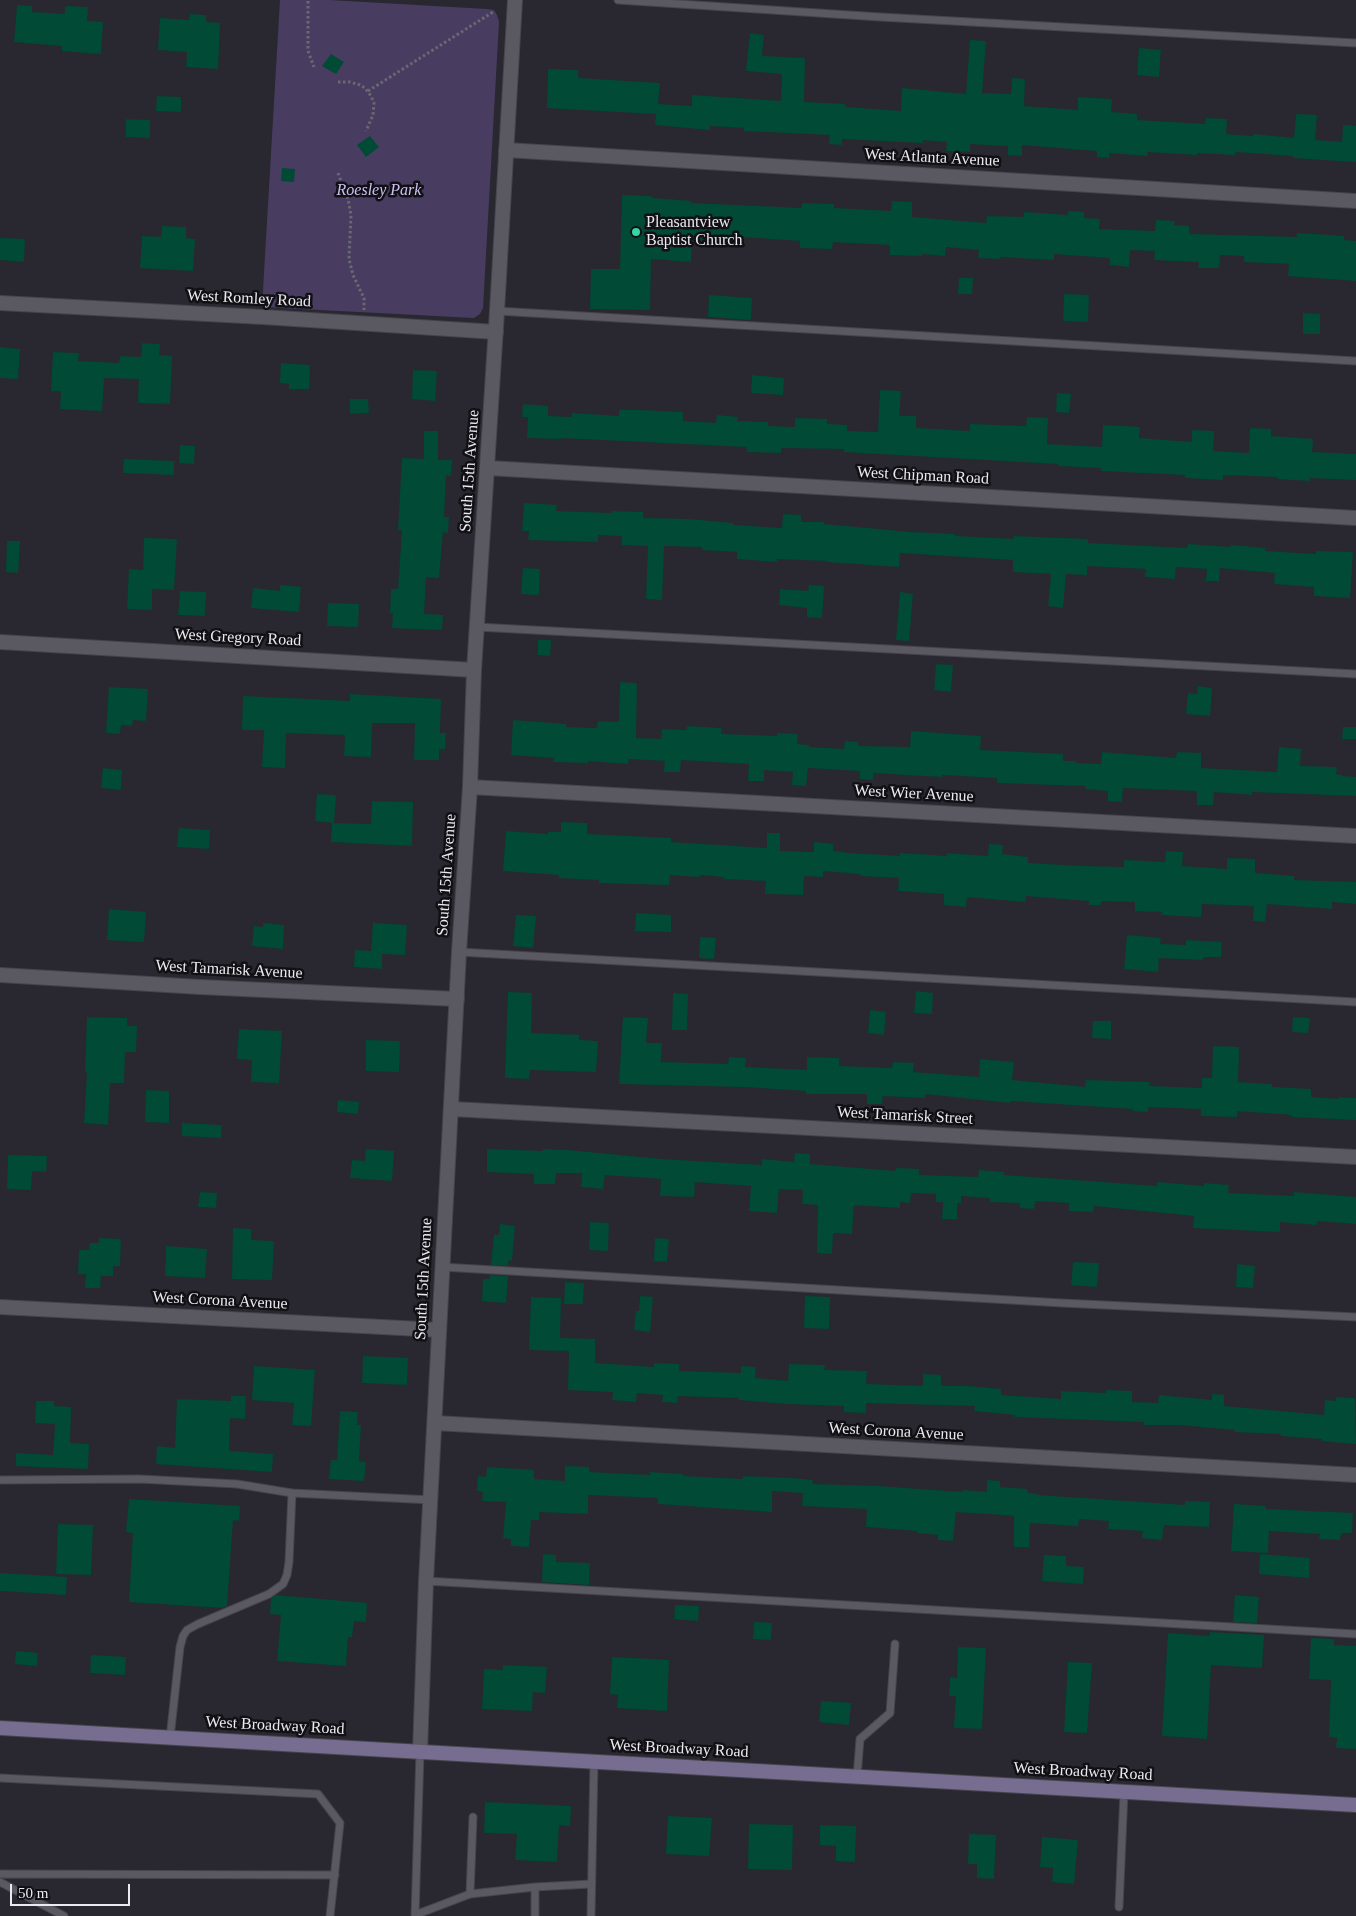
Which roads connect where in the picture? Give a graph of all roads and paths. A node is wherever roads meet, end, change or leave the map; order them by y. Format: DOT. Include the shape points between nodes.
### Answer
graph roads {
  1 [pos="514,0"];
  2 [pos="618,0"];
  3 [pos="308,1"];
  4 [pos="493,12"];
  5 [pos="1356,43"];
  6 [pos="314,67"];
  7 [pos="338,82"];
  8 [pos="368,91"];
  9 [pos="366,130"];
  10 [pos="506,150"];
  11 [pos="338,173"];
  12 [pos="1356,201"];
  13 [pos="0,303"];
  14 [pos="364,311"];
  15 [pos="497,311"];
  16 [pos="496,332"];
  17 [pos="1356,360"];
  18 [pos="488,468"];
  19 [pos="1356,518"];
  20 [pos="478,627"];
  21 [pos="0,642"];
  22 [pos="474,670"];
  23 [pos="1356,674"];
  24 [pos="470,787"];
  25 [pos="1356,836"];
  26 [pos="459,952"];
  27 [pos="0,975"];
  28 [pos="457,999"];
  29 [pos="1356,1002"];
  30 [pos="452,1109"];
  31 [pos="1356,1157"];
  32 [pos="442,1267"];
  33 [pos="0,1306"];
  34 [pos="1356,1317"];
  35 [pos="439,1330"];
  36 [pos="435,1423"];
  37 [pos="1356,1475"];
  38 [pos="0,1480"];
  39 [pos="292,1493"];
  40 [pos="431,1500"];
  41 [pos="426,1581"];
  42 [pos="1356,1634"];
  43 [pos="894,1644"];
  44 [pos="0,1728"];
  45 [pos="170,1738"];
  46 [pos="420,1752"];
  47 [pos="594,1762"];
  48 [pos="857,1777"];
  49 [pos="0,1778"];
  50 [pos="1124,1792"];
  51 [pos="1356,1805"];
  52 [pos="473,1817"];
  53 [pos="0,1874"];
  54 [pos="335,1875"];
  55 [pos="0,1882"];
  56 [pos="592,1884"];
  57 [pos="535,1887"];
  58 [pos="470,1894"];
  59 [pos="1119,1907"];
  60 [pos="64,1916"];
  61 [pos="330,1916"];
  62 [pos="415,1916"];
  63 [pos="536,1916"];
  64 [pos="591,1916"];
  1 -- 10 [label="street, South 15th Avenue"];
  2 -- 5 [label="lane"];
  3 -- 6 [label="path" via="308,51"];
  4 -- 8 [label="path"];
  7 -- 8 [label="path" via="350,82"];
  8 -- 9 [label="path" via="374,103 371,123"];
  10 -- 12 [label="street, West Atlanta Avenue"];
  10 -- 15 [label="street, South 15th Avenue"];
  11 -- 14 [label="path" via="351,215 349,259 364,298"];
  13 -- 16 [label="street, West Romley Road"];
  15 -- 16 [label="street, South 15th Avenue"];
  15 -- 17 [label="lane"];
  16 -- 18 [label="street, South 15th Avenue"];
  18 -- 19 [label="street, West Chipman Road"];
  18 -- 20 [label="street, South 15th Avenue"];
  20 -- 22 [label="street, South 15th Avenue"];
  20 -- 23 [label="lane"];
  21 -- 22 [label="street, West Gregory Road"];
  22 -- 24 [label="street, South 15th Avenue"];
  24 -- 25 [label="street, West Wier Avenue"];
  24 -- 26 [label="street, South 15th Avenue"];
  26 -- 28 [label="street, South 15th Avenue"];
  26 -- 29 [label="lane"];
  27 -- 28 [label="street, West Tamarisk Avenue"];
  28 -- 30 [label="street, South 15th Avenue"];
  30 -- 31 [label="street, West Tamarisk Street"];
  30 -- 32 [label="street, South 15th Avenue"];
  32 -- 34 [label="lane"];
  32 -- 35 [label="street, South 15th Avenue"];
  33 -- 35 [label="street, West Corona Avenue"];
  35 -- 36 [label="street, South 15th Avenue"];
  36 -- 37 [label="street, West Corona Avenue"];
  36 -- 40 [label="street, South 15th Avenue"];
  38 -- 39 [label="lane" via="138,1478 237,1484"];
  39 -- 40 [label="lane"];
  39 -- 45 [label="lane" via="289,1562 282,1584 269,1594 198,1624 183,1636"];
  40 -- 41 [label="street, South 15th Avenue"];
  41 -- 42 [label="lane"];
  41 -- 46 [label="street, South 15th Avenue"];
  43 -- 48 [label="lane" via="890,1714 860,1739"];
  44 -- 45 [label="main road, West Broadway Road"];
  45 -- 46 [label="main road, West Broadway Road"];
  46 -- 47 [label="main road, West Broadway Road"];
  46 -- 62 [label="lane"];
  47 -- 48 [label="main road, West Broadway Road"];
  47 -- 56 [label="lane"];
  48 -- 50 [label="main road, West Broadway Road"];
  49 -- 54 [label="lane" via="318,1794 340,1824"];
  50 -- 51 [label="main road, West Broadway Road"];
  50 -- 59 [label="lane"];
  52 -- 58 [label="lane"];
  53 -- 54 [label="lane"];
  54 -- 61 [label="lane"];
  55 -- 60 [label="lane"];
  56 -- 57 [label="lane"];
  56 -- 64 [label="lane"];
  57 -- 58 [label="lane"];
  57 -- 63 [label="lane"];
  58 -- 62 [label="lane"];
}
